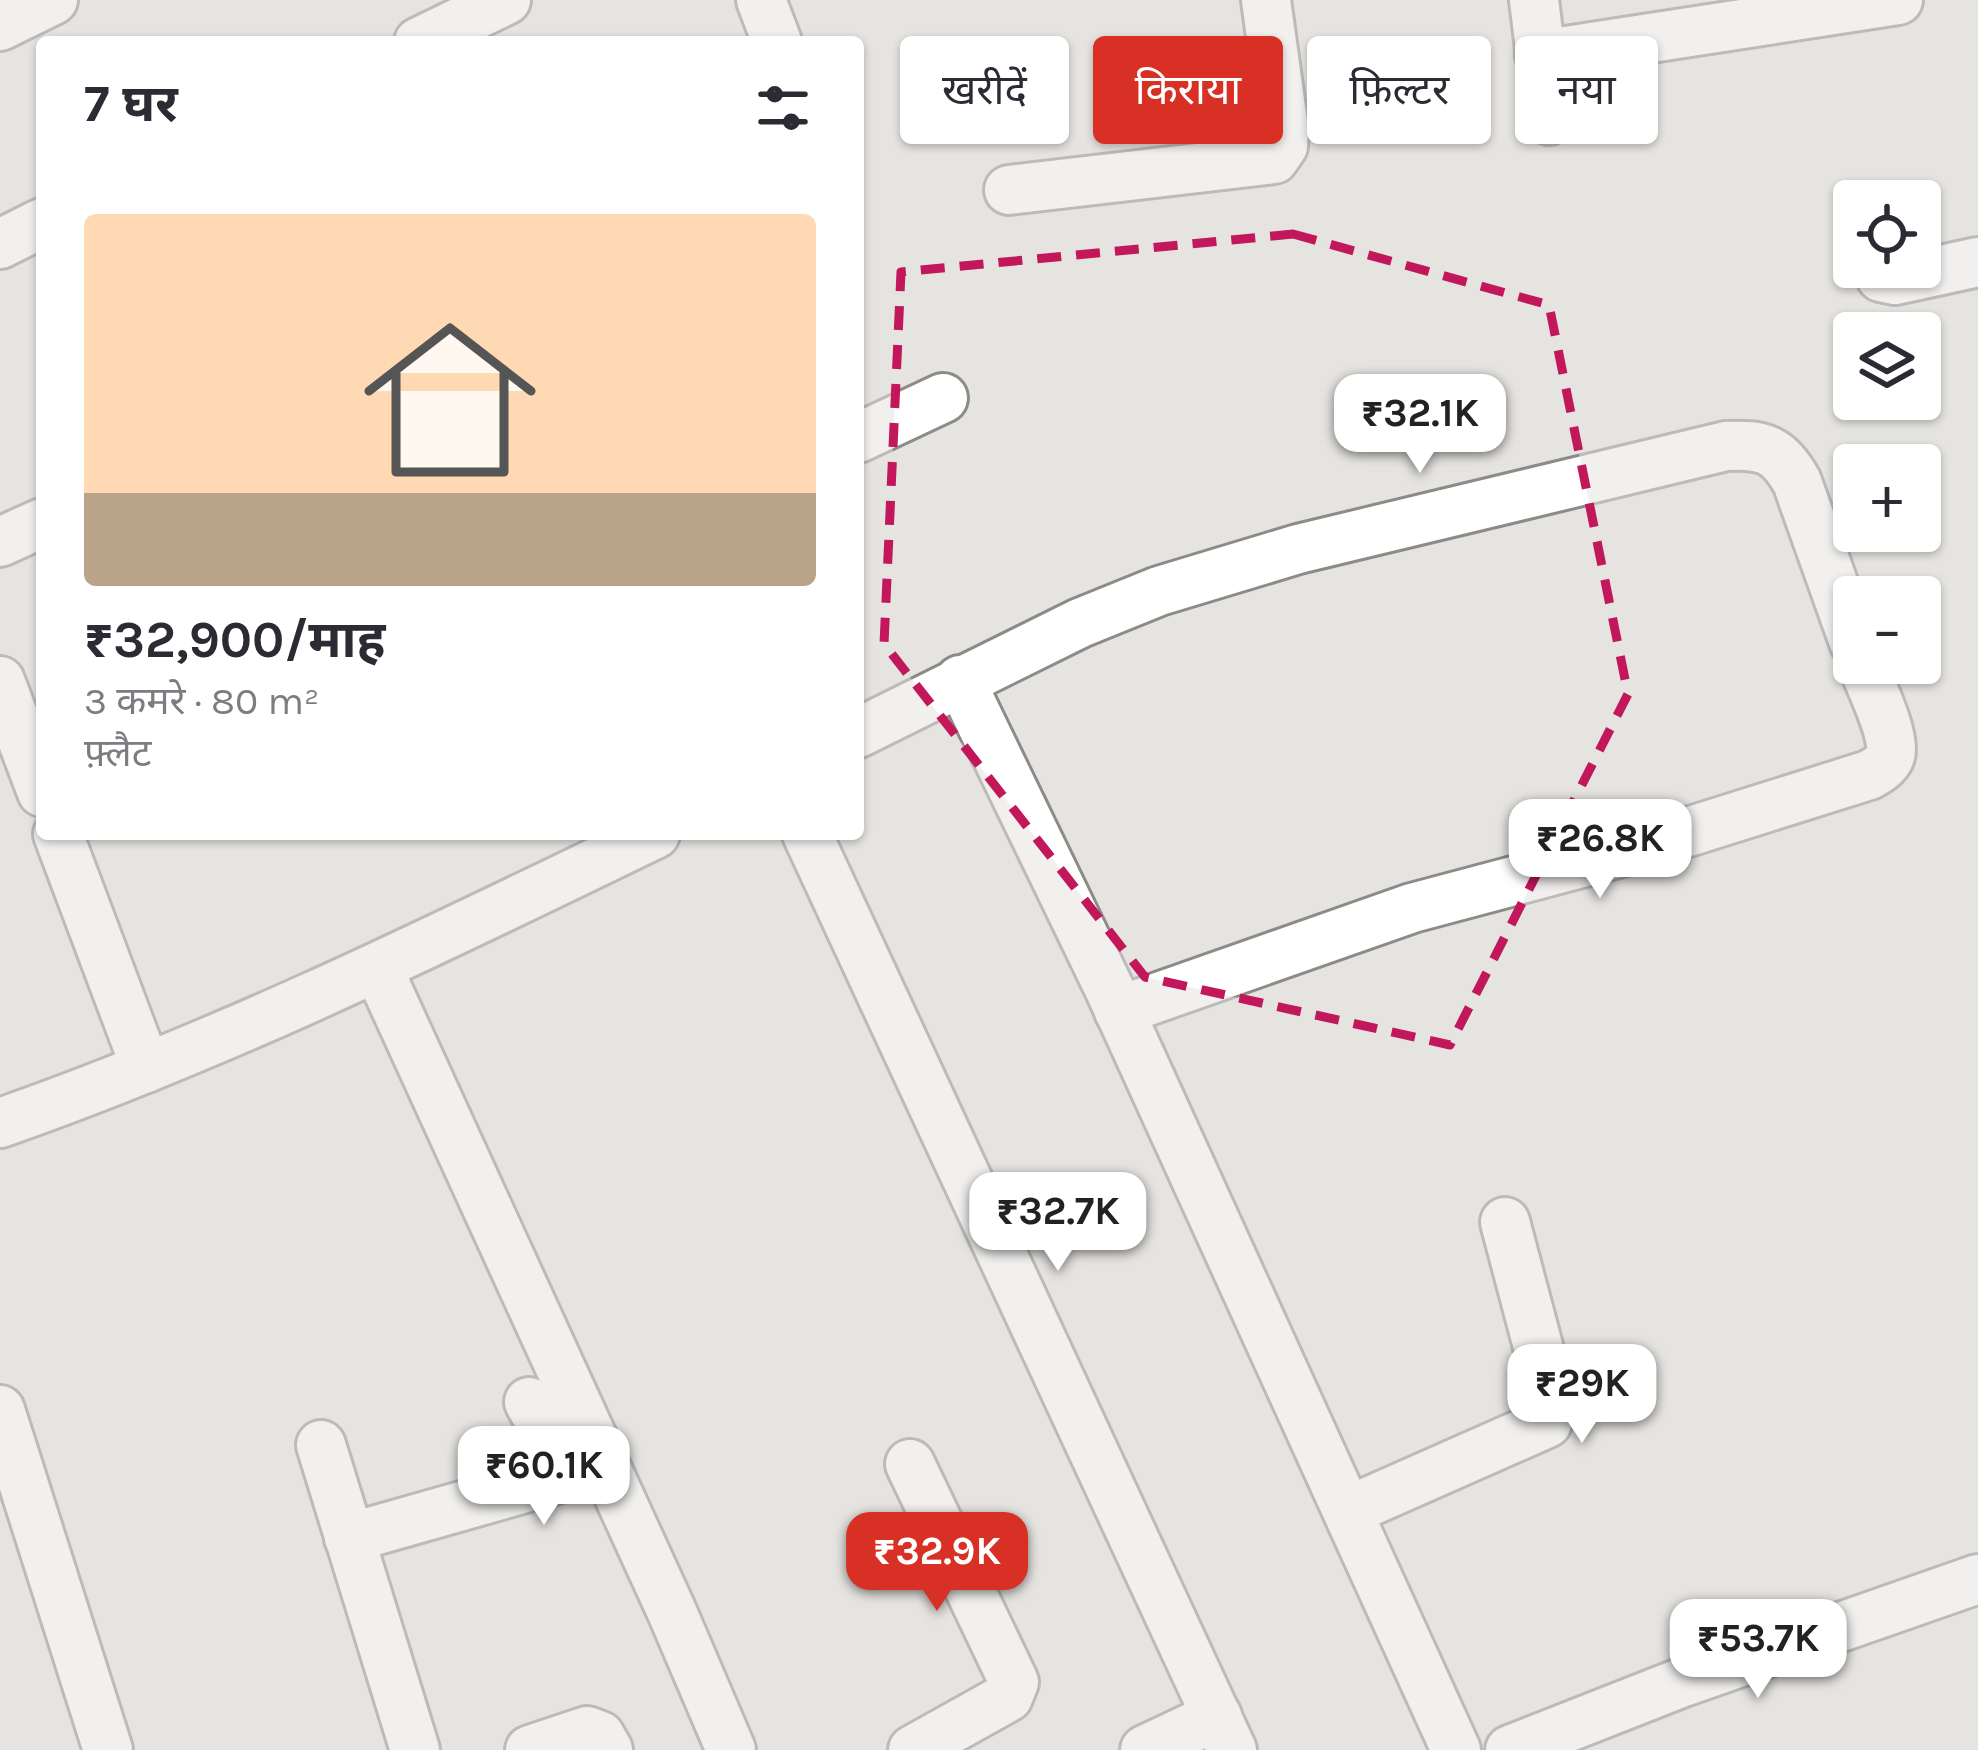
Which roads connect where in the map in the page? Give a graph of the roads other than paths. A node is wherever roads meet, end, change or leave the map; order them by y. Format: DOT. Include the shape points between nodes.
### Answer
graph roads {
  1 [pos="53,0"];
  2 [pos="506,0"];
  3 [pos="761,0"];
  4 [pos="1266,0"];
  5 [pos="1534,0"];
  6 [pos="1898,0"];
  7 [pos="0,26"];
  8 [pos="431,36"];
  9 [pos="775,36"];
  10 [pos="1538,36"];
  11 [pos="1658,37"];
  12 [pos="1009,190"];
  13 [pos="36,227"];
  14 [pos="0,244"];
  15 [pos="1978,262"];
  16 [pos="1941,270"];
  17 [pos="943,398"];
  18 [pos="864,435"];
  19 [pos="36,526"];
  20 [pos="0,542"];
  21 [pos="1833,583"];
  22 [pos="960,680"];
  23 [pos="1870,684"];
  24 [pos="2,692"];
  25 [pos="864,730"];
  26 [pos="36,777"];
  27 [pos="60,840"];
  28 [pos="643,840"];
  29 [pos="811,840"];
  30 [pos="378,969"];
  31 [pos="1119,1011"];
  32 [pos="146,1068"];
  33 [pos="0,1123"];
  34 [pos="1505,1222"];
  35 [pos="529,1402"];
  36 [pos="0,1411"];
  37 [pos="321,1445"];
  38 [pos="910,1464"];
  39 [pos="1348,1511"];
  40 [pos="349,1538"];
  41 [pos="1978,1579"];
  42 [pos="1224,1733"];
  43 [pos="108,1750"];
  44 [pos="415,1750"];
  45 [pos="530,1750"];
  46 [pos="608,1750"];
  47 [pos="731,1750"];
  48 [pos="913,1750"];
  49 [pos="1145,1750"];
  50 [pos="1456,1750"];
  51 [pos="1510,1750"];
  1 -- 7 [label="street"];
  2 -- 8 [label="street"];
  3 -- 9 [label="street"];
  4 -- 12 [label="street" via="1284,130 1274,159"];
  5 -- 10 [label="street"];
  6 -- 11 [label="street"];
  13 -- 14 [label="street"];
  15 -- 16 [label="street"];
  17 -- 18 [label="street"];
  19 -- 20 [label="street"];
  21 -- 22 [label="street" via="1785,461 1772,448 1726,446 1219,572 1080,622"];
  22 -- 25 [label="street"];
  22 -- 31 [label="street"];
  23 -- 31 [label="street" via="1892,741 1891,755 1869,775 1412,908"];
  24 -- 26 [label="street"];
  27 -- 32 [label="street"];
  28 -- 30 [label="street"];
  29 -- 42 [label="street"];
  30 -- 32 [label="street"];
  30 -- 47 [label="street"];
  31 -- 39 [label="street"];
  32 -- 33 [label="street"];
  34 -- 39 [label="street" via="1549,1388 1547,1423"];
  35 -- 40 [label="street" via="563,1464 560,1478"];
  36 -- 43 [label="street"];
  37 -- 40 [label="street"];
  38 -- 48 [label="street" via="1014,1682 1009,1697"];
  39 -- 50 [label="street"];
  40 -- 44 [label="street"];
  41 -- 51 [label="street"];
  42 -- 49 [label="street"];
  45 -- 46 [label="street" via="587,1731"];
}
